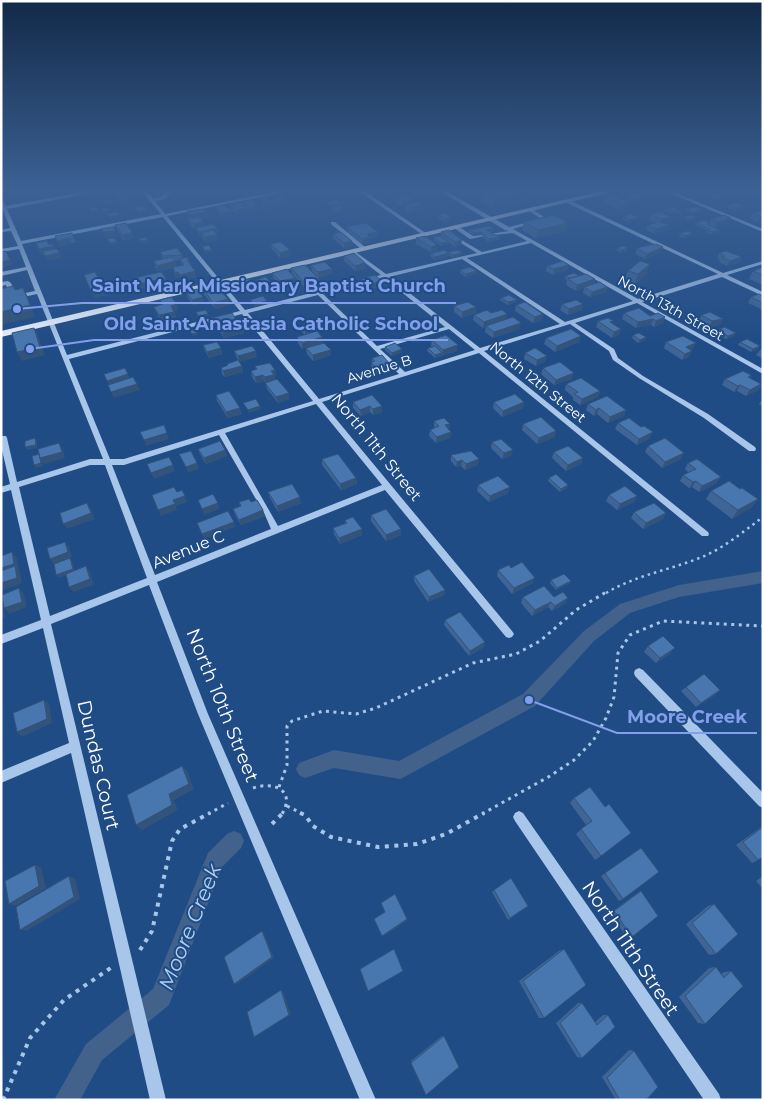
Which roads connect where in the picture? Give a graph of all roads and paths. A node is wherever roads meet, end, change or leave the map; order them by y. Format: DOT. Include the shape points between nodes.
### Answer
graph roads {
  1 [pos="19,241"];
  2 [pos="37,241"];
  3 [pos="186,241"];
  4 [pos="355,241"];
  5 [pos="392,241"];
  6 [pos="462,241"];
  7 [pos="652,241"];
  8 [pos="530,242"];
  9 [pos="20,245"];
  10 [pos="363,248"];
  11 [pos="1,251"];
  12 [pos="353,251"];
  13 [pos="481,253"];
  14 [pos="463,258"];
  15 [pos="763,262"];
  16 [pos="29,268"];
  17 [pos="1,274"];
  18 [pos="722,275"];
  19 [pos="385,276"];
  20 [pos="219,282"];
  21 [pos="1,284"];
  22 [pos="38,292"];
  23 [pos="1,293"];
  24 [pos="319,293"];
  25 [pos="763,294"];
  26 [pos="1,300"];
  27 [pos="637,302"];
  28 [pos="244,312"];
  29 [pos="50,322"];
  30 [pos="567,323"];
  31 [pos="450,327"];
  32 [pos="1,334"];
  33 [pos="376,348"];
  34 [pos="480,351"];
  35 [pos="65,358"];
  36 [pos="763,372"];
  37 [pos="404,375"];
  38 [pos="317,401"];
  39 [pos="221,432"];
  40 [pos="3,438"];
  41 [pos="752,449"];
  42 [pos="107,461"];
  43 [pos="13,486"];
  44 [pos="387,486"];
  45 [pos="1,490"];
  46 [pos="763,518"];
  47 [pos="276,530"];
  48 [pos="705,534"];
  49 [pos="152,580"];
  50 [pos="45,622"];
  51 [pos="763,626"];
  52 [pos="509,634"];
  53 [pos="1,640"];
  54 [pos="639,673"];
  55 [pos="74,746"];
  56 [pos="1,777"];
  57 [pos="279,787"];
  58 [pos="253,788"];
  59 [pos="763,802"];
  60 [pos="228,803"];
  61 [pos="287,806"];
  62 [pos="519,816"];
  63 [pos="272,824"];
  64 [pos="140,950"];
  65 [pos="119,968"];
  66 [pos="3,1100"];
  67 [pos="158,1100"];
  68 [pos="368,1100"];
  69 [pos="713,1100"];
  1 -- 9 [label="street, North 10th Street"];
  2 -- 9 [label="street"];
  3 -- 20 [label="street"];
  4 -- 10 [label="street"];
  5 -- 10 [label="main road"];
  6 -- 13 [label="street"];
  7 -- 18 [label="street"];
  8 -- 13 [label="street"];
  8 -- 27 [label="street, North 13th Street"];
  9 -- 11 [label="street"];
  9 -- 16 [label="street, North 10th Street"];
  10 -- 12 [label="main road"];
  12 -- 19 [label="street, North 12th Street"];
  12 -- 20 [label="main road"];
  13 -- 14 [label="street"];
  14 -- 19 [label="street"];
  14 -- 30 [label="street" via="512,292"];
  15 -- 18 [label="street, Avenue B"];
  16 -- 17 [label="street"];
  16 -- 22 [label="street, North 10th Street"];
  18 -- 25 [label="street"];
  18 -- 27 [label="street, Avenue B"];
  19 -- 24 [label="street"];
  19 -- 31 [label="street, North 12th Street"];
  20 -- 28 [label="street, North 11th Street"];
  20 -- 29 [label="main road"];
  21 -- 23 [label="street" via="8,283 11,291"];
  22 -- 26 [label="street"];
  22 -- 29 [label="street, North 10th Street"];
  24 -- 28 [label="street"];
  24 -- 33 [label="street"];
  27 -- 30 [label="street, Avenue B"];
  27 -- 36 [label="street, North 13th Street"];
  28 -- 35 [label="street"];
  28 -- 38 [label="street, North 11th Street"];
  29 -- 32 [label="main road"];
  29 -- 35 [label="street, North 10th Street"];
  30 -- 34 [label="street, Avenue B"];
  30 -- 41 [label="street" via="612,350 615,360 634,373 706,416"];
  31 -- 33 [label="street"];
  31 -- 34 [label="street, North 12th Street"];
  33 -- 37 [label="street"];
  34 -- 37 [label="street, Avenue B"];
  34 -- 48 [label="street, North 12th Street"];
  35 -- 42 [label="street, North 10th Street"];
  37 -- 38 [label="street, Avenue B"];
  38 -- 39 [label="street, Avenue B"];
  38 -- 44 [label="street, North 11th Street"];
  39 -- 42 [label="street, Avenue B" via="124,462"];
  39 -- 47 [label="street"];
  40 -- 43 [label="street, Dundas Court"];
  42 -- 43 [label="street, Avenue B" via="90,462"];
  42 -- 49 [label="street, North 10th Street"];
  43 -- 45 [label="street, Avenue B"];
  43 -- 50 [label="street, Dundas Court"];
  44 -- 47 [label="street, Avenue C"];
  44 -- 52 [label="street, North 11th Street"];
  46 -- 57 [label="path" via="704,556 646,574 610,590 576,610 540,641 516,654 473,663 356,714 323,711 292,721 287,726 287,765"];
  47 -- 49 [label="street, Avenue C"];
  49 -- 50 [label="street, Avenue C"];
  49 -- 68 [label="street, North 10th Street" via="203,714"];
  50 -- 53 [label="street, Avenue C"];
  50 -- 55 [label="street, Dundas Court"];
  51 -- 61 [label="path" via="662,621 630,635 618,653 614,697 593,741 574,760 550,776 438,837 417,844 378,847 330,837 313,826 305,815"];
  54 -- 59 [label="street"];
  55 -- 56 [label="street"];
  55 -- 65 [label="street, Dundas Court"];
  57 -- 58 [label="path" via="263,784"];
  57 -- 61 [label="path" via="287,799"];
  60 -- 64 [label="path" via="180,828 172,842 152,931"];
  61 -- 63 [label="path"];
  62 -- 69 [label="street, North 11th Street"];
  65 -- 66 [label="path" via="64,1000 30,1038"];
  65 -- 67 [label="street, Dundas Court"];
}
